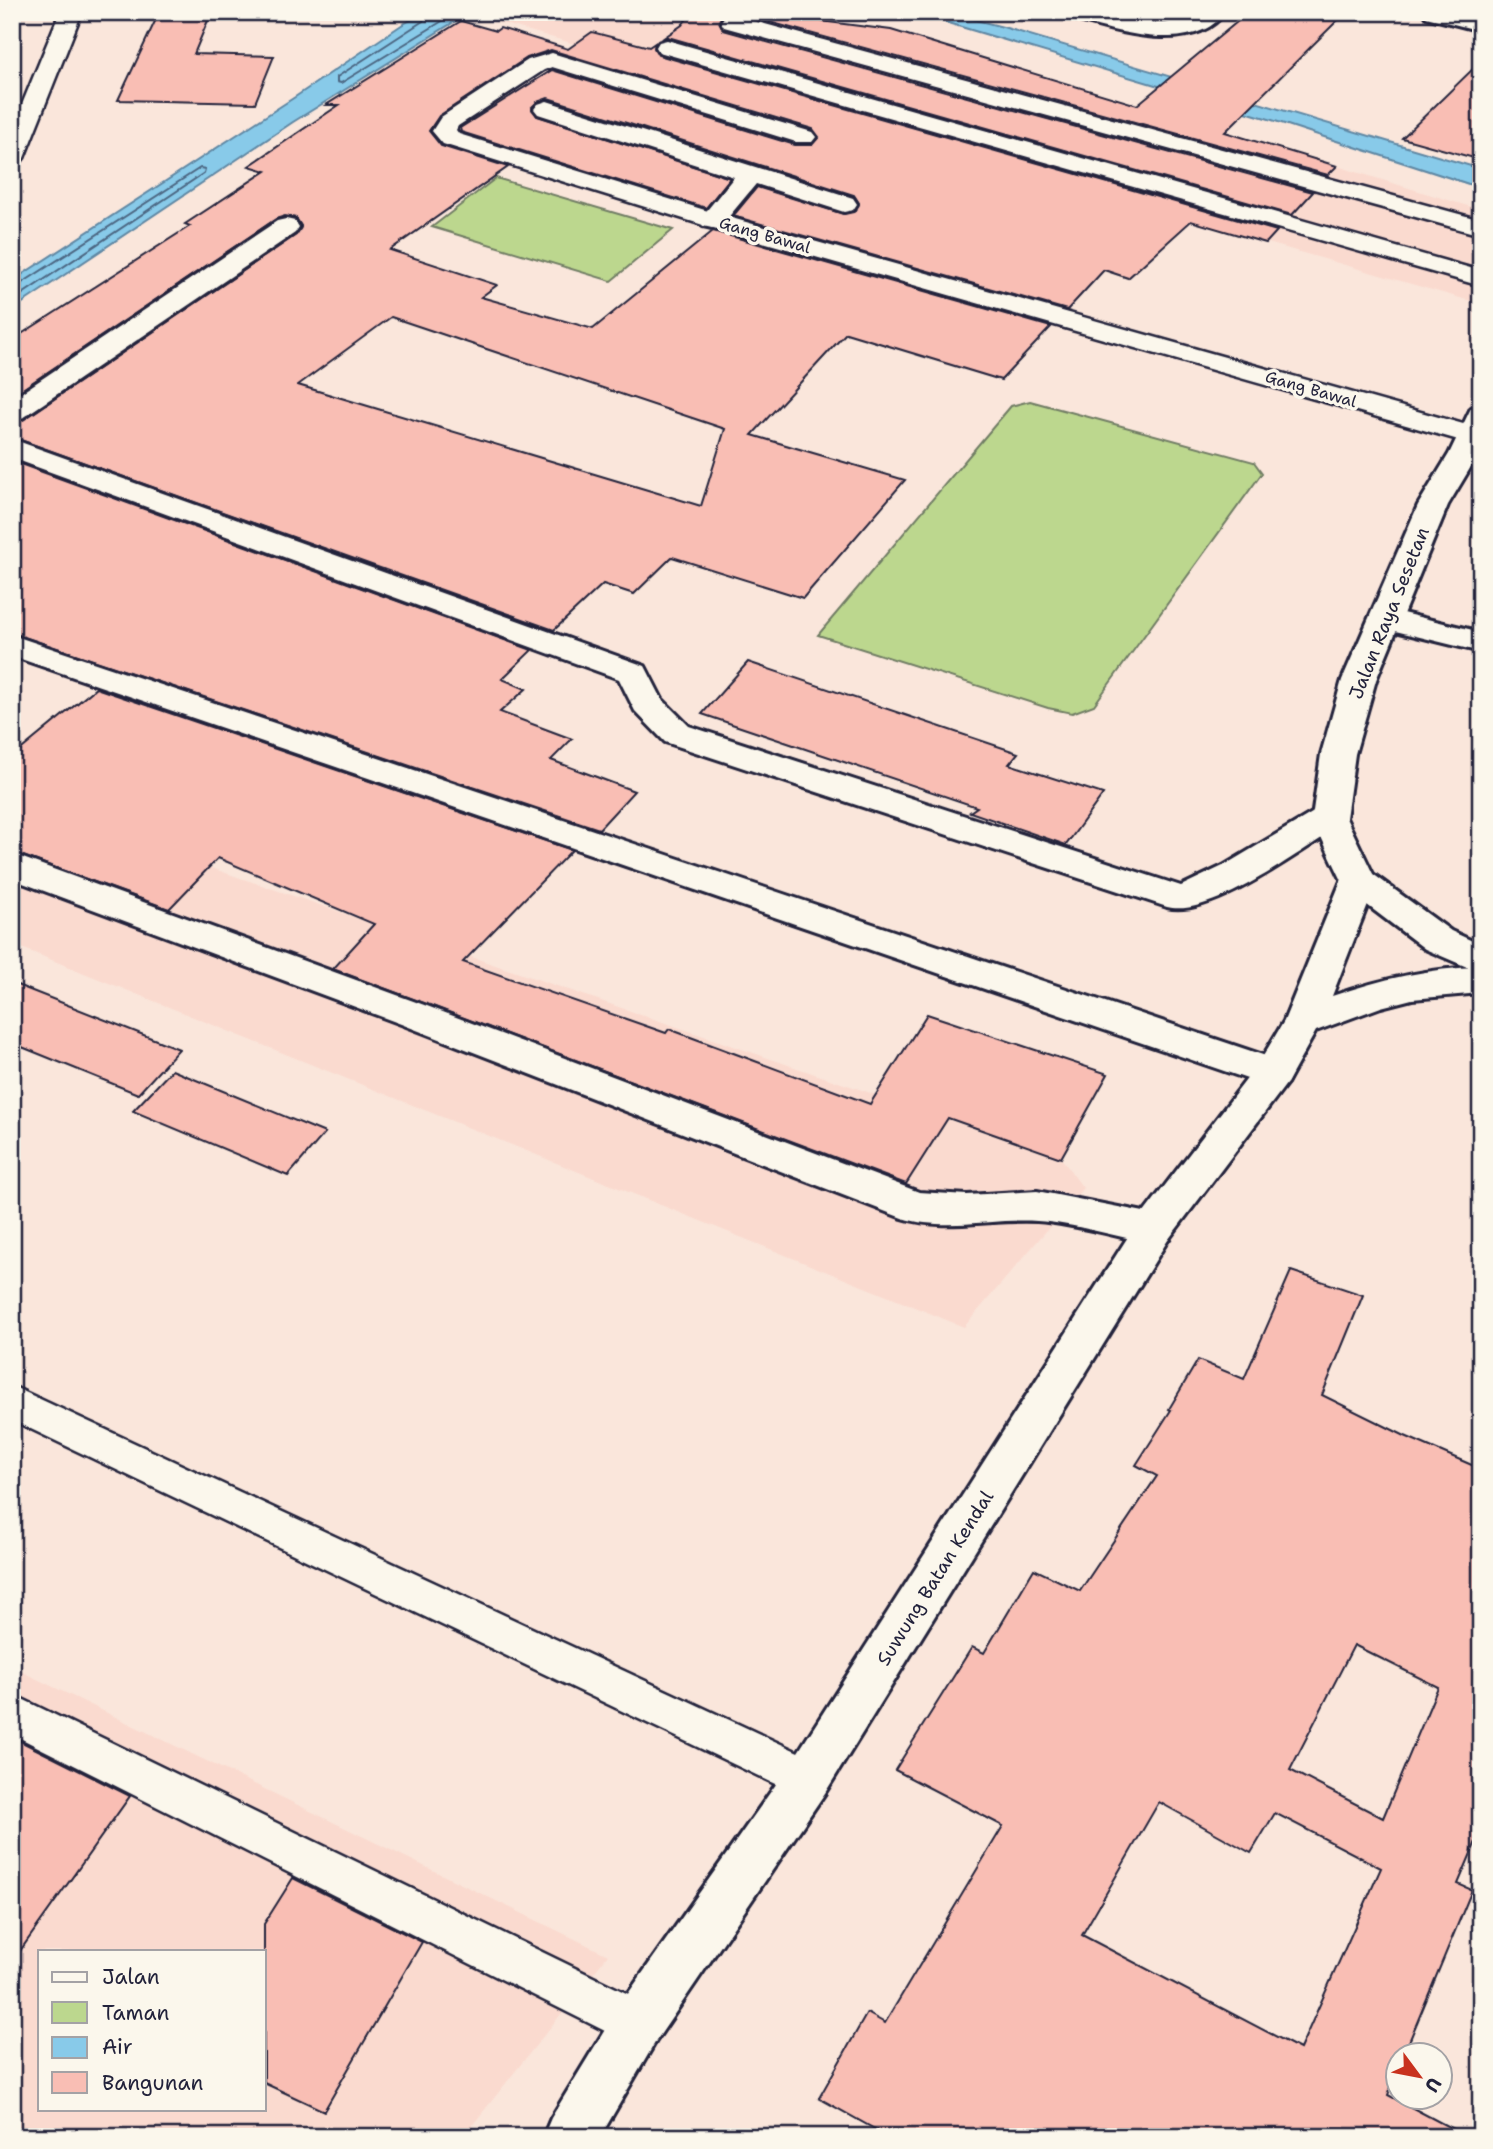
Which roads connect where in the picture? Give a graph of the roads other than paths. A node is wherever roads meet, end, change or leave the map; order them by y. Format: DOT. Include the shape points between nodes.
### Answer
graph roads {
  1 [pos="71,12"];
  2 [pos="1074,12"];
  3 [pos="1213,12"];
  4 [pos="1434,12"];
  5 [pos="732,22"];
  6 [pos="1481,24"];
  7 [pos="667,47"];
  8 [pos="547,109"];
  9 [pos="804,137"];
  10 [pos="12,159"];
  11 [pos="750,175"];
  12 [pos="844,204"];
  13 [pos="712,220"];
  14 [pos="286,227"];
  15 [pos="1481,228"];
  16 [pos="1481,279"];
  17 [pos="12,412"];
  18 [pos="1476,424"];
  19 [pos="12,448"];
  20 [pos="1386,619"];
  21 [pos="1481,642"];
  22 [pos="12,645"];
  23 [pos="1329,818"];
  24 [pos="12,866"];
  25 [pos="1359,881"];
  26 [pos="1481,960"];
  27 [pos="1481,980"];
  28 [pos="1303,1022"];
  29 [pos="1273,1073"];
  30 [pos="1154,1229"];
  31 [pos="12,1402"];
  32 [pos="12,1713"];
  33 [pos="808,1779"];
  34 [pos="638,2023"];
  35 [pos="570,2137"];
  1 -- 10 [label="lane"];
  2 -- 3 [label="street" via="1167,31"];
  4 -- 6 [label="street"];
  5 -- 15 [label="lane"];
  7 -- 16 [label="lane"];
  8 -- 11 [label="street"];
  9 -- 13 [label="lane, Gang Bawal" via="552,60 525,72 449,122 444,131 451,139"];
  11 -- 12 [label="street"];
  11 -- 13 [label="street"];
  13 -- 18 [label="lane, Gang Bawal"];
  14 -- 17 [label="street"];
  18 -- 20 [label="street, Jalan Raya Sesetan" via="1433,505"];
  19 -- 23 [label="street" via="633,673 647,704 677,734 1181,898 1223,881"];
  20 -- 21 [label="street"];
  20 -- 23 [label="street, Jalan Raya Sesetan" via="1359,680 1341,742"];
  22 -- 29 [label="street"];
  23 -- 25 [label="street"];
  24 -- 30 [label="street" via="916,1207 1037,1206"];
  25 -- 26 [label="street" via="1438,940"];
  25 -- 28 [label="street, Suwung Batan Kendal"];
  27 -- 28 [label="street" via="1390,990"];
  28 -- 29 [label="street, Suwung Batan Kendal"];
  29 -- 30 [label="street, Suwung Batan Kendal"];
  30 -- 33 [label="street, Suwung Batan Kendal"];
  31 -- 33 [label="lane"];
  32 -- 34 [label="lane"];
  33 -- 34 [label="street, Suwung Batan Kendal"];
  34 -- 35 [label="street, Suwung Batan Kendal"];
}
